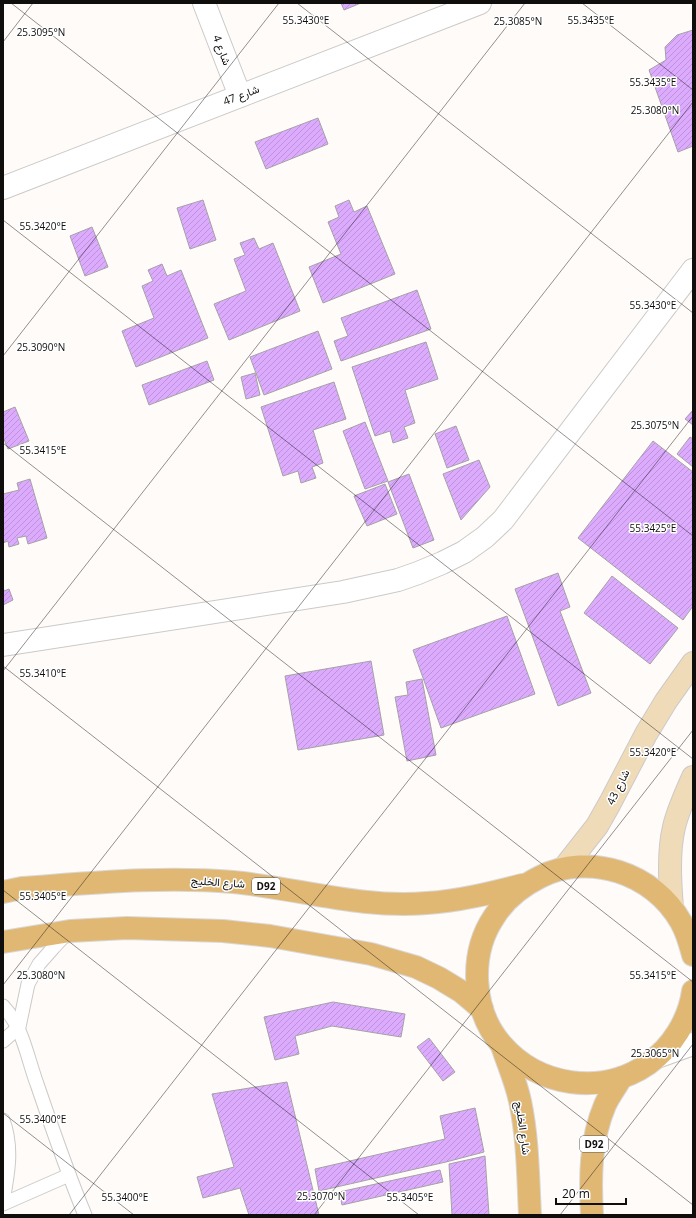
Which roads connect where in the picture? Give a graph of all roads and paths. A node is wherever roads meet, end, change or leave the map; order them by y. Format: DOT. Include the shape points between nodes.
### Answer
graph roads {
  1 [pos="204,3"];
  2 [pos="480,3"];
  3 [pos="240,96"];
  4 [pos="3,188"];
  5 [pos="693,270"];
  6 [pos="3,645"];
  7 [pos="693,663"];
  8 [pos="693,777"];
  9 [pos="564,868"];
  10 [pos="527,884"];
  11 [pos="9,887"];
  12 [pos="672,908"];
  13 [pos="70,931"];
  14 [pos="690,937"];
  15 [pos="3,942"];
  16 [pos="693,955"];
  17 [pos="693,992"];
  18 [pos="3,1006"];
  19 [pos="482,1009"];
  20 [pos="19,1027"];
  21 [pos="3,1040"];
  22 [pos="501,1044"];
  23 [pos="693,1044"];
  24 [pos="658,1057"];
  25 [pos="621,1078"];
  26 [pos="3,1120"];
  27 [pos="69,1175"];
  28 [pos="3,1203"];
  29 [pos="84,1215"];
  30 [pos="530,1215"];
  31 [pos="592,1215"];
  1 -- 3 [label="street, شارع 4"];
  2 -- 3 [label="street, شارع 47"];
  3 -- 4 [label="street, شارع 47"];
  5 -- 6 [label="street" via="503,520 464,552 411,576 343,592"];
  7 -- 9 [label="main road, شارع 43" via="646,734 597,826"];
  8 -- 12 [label="main road" via="674,827 670,878"];
  9 -- 10 [label="main road" via="545,874"];
  9 -- 12 [label="main road" via="598,867 632,876 647,884"];
  10 -- 11 [label="main road, شارع الخليج / D92" via="477,896 426,904 373,902 232,882 163,879"];
  10 -- 19 [label="main road" via="508,898 483,938 477,986"];
  12 -- 14 [label="main road"];
  13 -- 15 [label="main road"];
  13 -- 19 [label="main road" via="127,928 223,931 316,943 371,954 416,967 440,978"];
  13 -- 20 [label="lane" via="39,964 28,984"];
  14 -- 16 [label="main road"];
  17 -- 24 [label="main road" via="684,1022"];
  18 -- 20 [label="lane"];
  19 -- 22 [label="main road" via="490,1028"];
  20 -- 21 [label="lane"];
  20 -- 27 [label="lane"];
  22 -- 25 [label="main road" via="530,1069 550,1078 569,1083 596,1084"];
  22 -- 30 [label="main road, شارع الخليج" via="520,1100 528,1158"];
  23 -- 24 [label="street"];
  24 -- 25 [label="main road"];
  25 -- 31 [label="main road, D92" via="606,1104 592,1151"];
  26 -- 28 [label="lane" via="9,1144 9,1164"];
  27 -- 28 [label="lane"];
  27 -- 29 [label="lane"];
}
